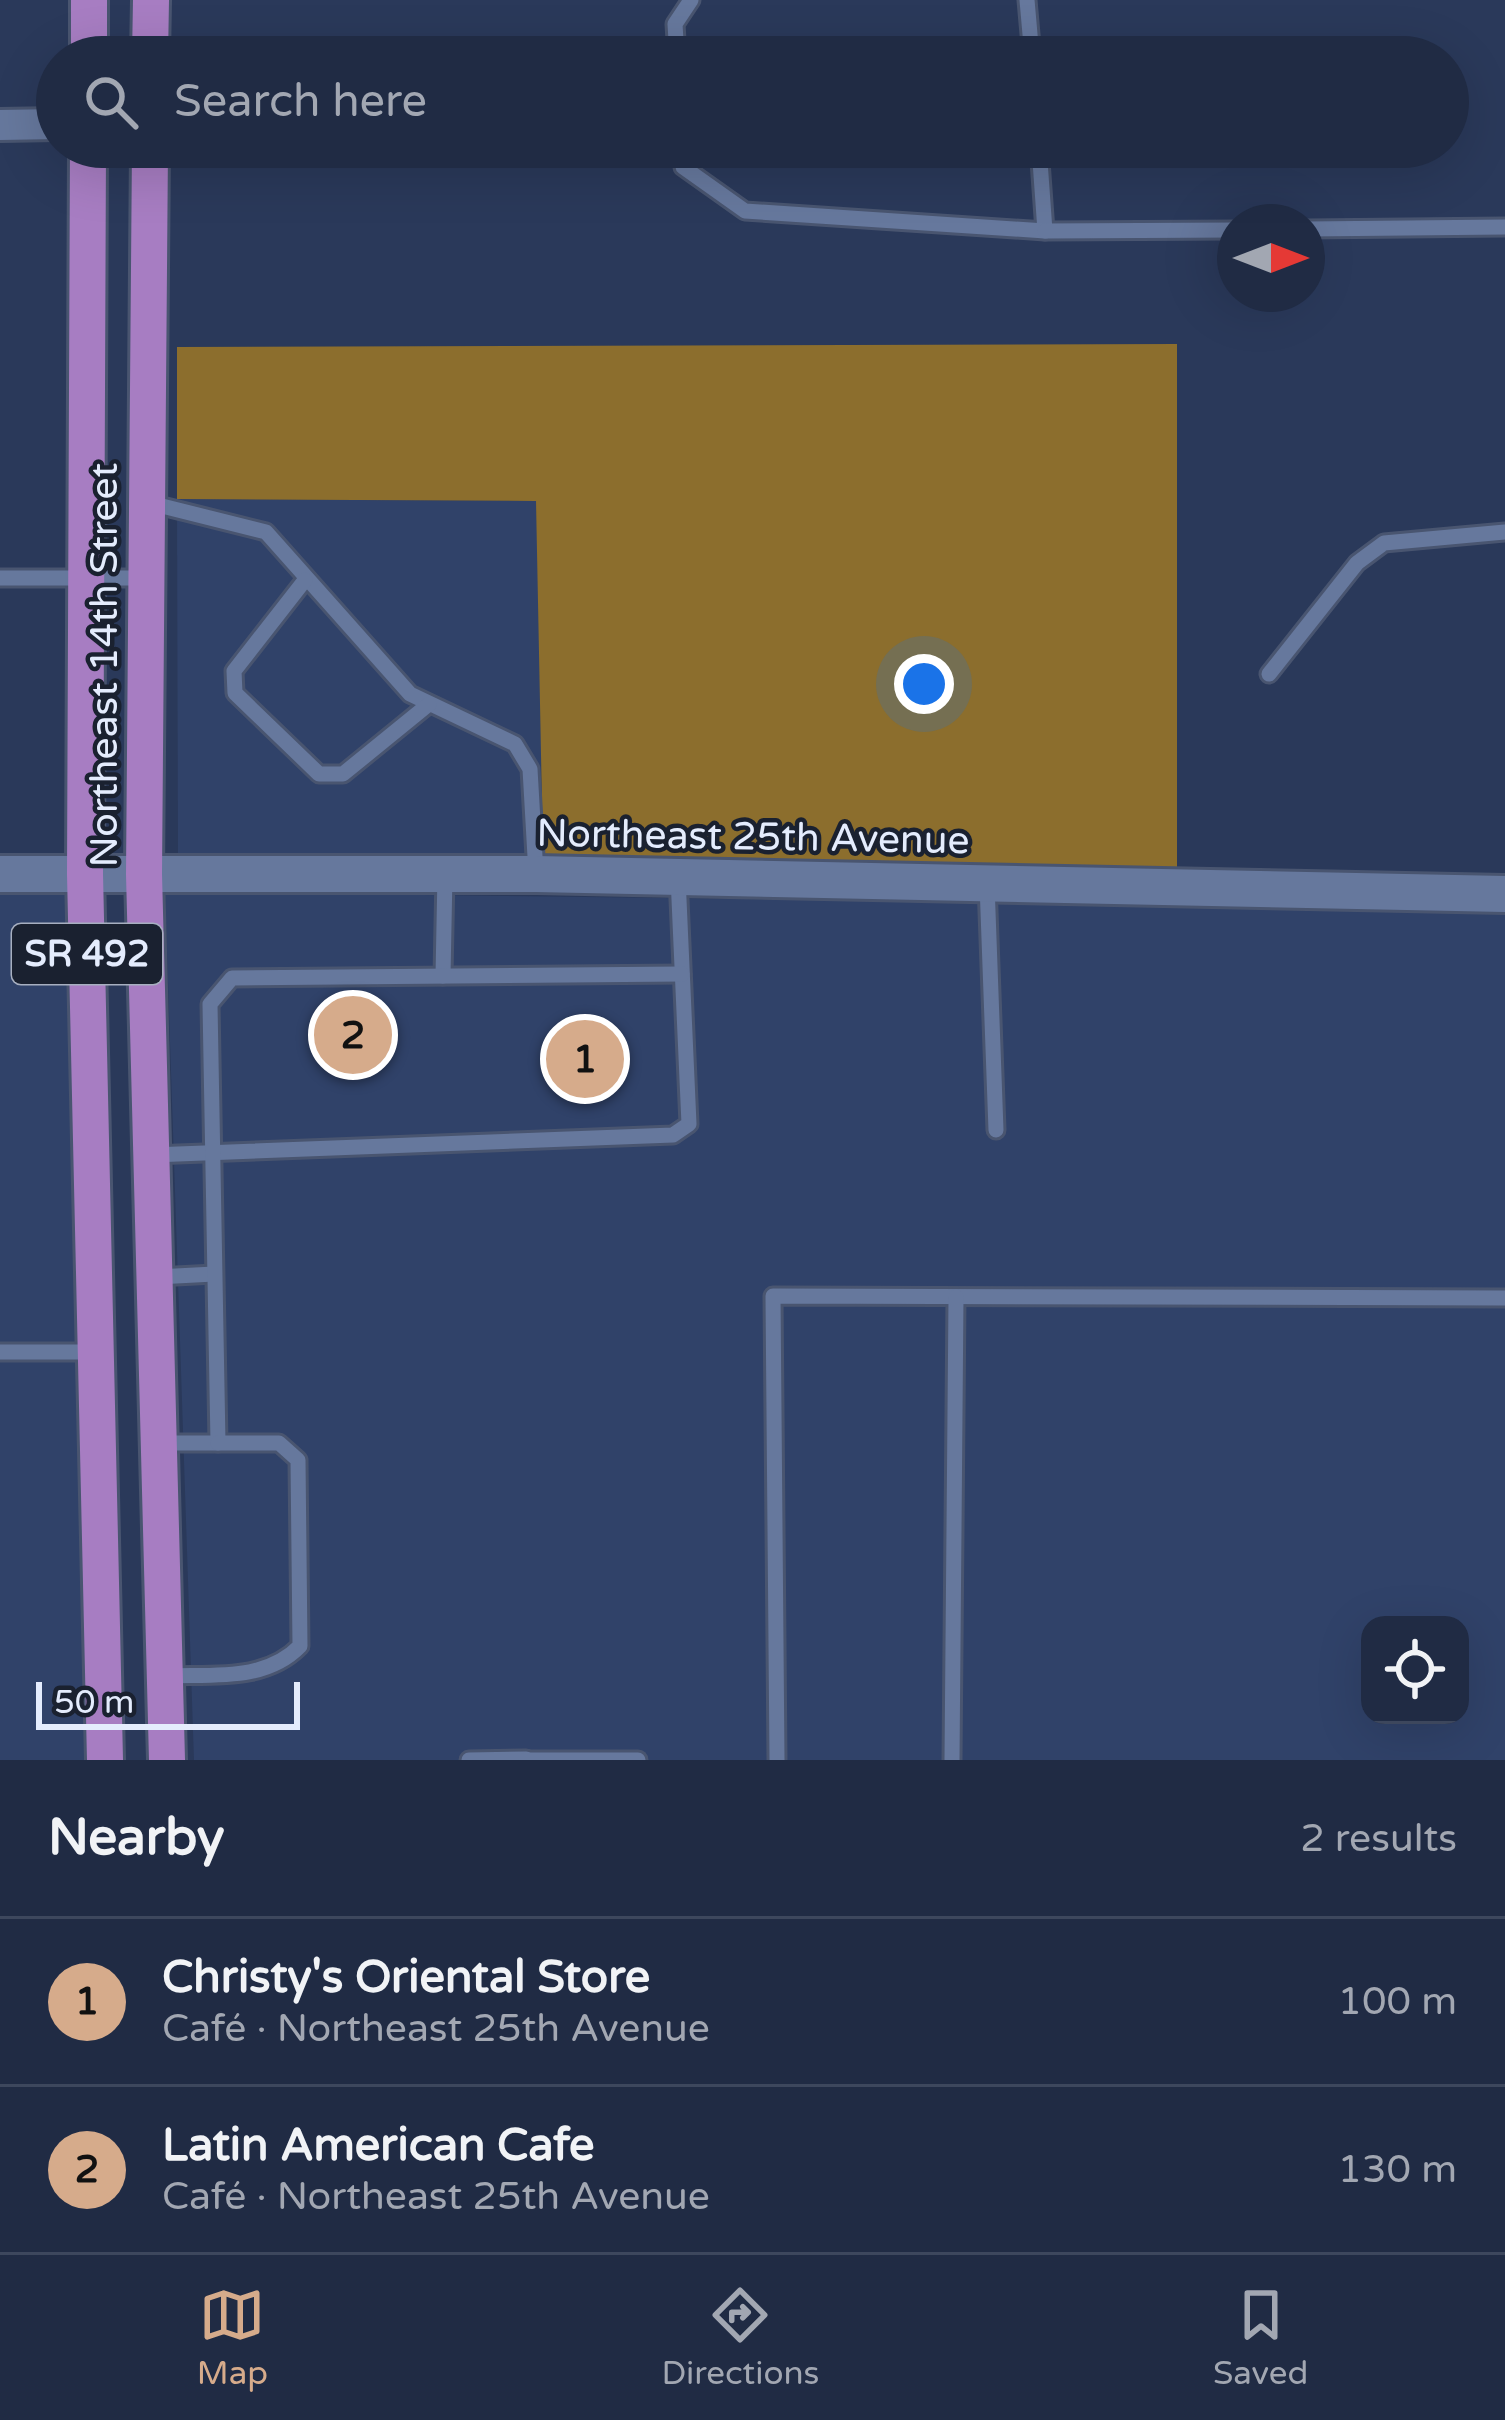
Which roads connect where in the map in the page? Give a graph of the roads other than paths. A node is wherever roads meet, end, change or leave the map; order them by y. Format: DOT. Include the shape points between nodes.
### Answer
graph roads {
  1 [pos="89,0"];
  2 [pos="151,0"];
  3 [pos="691,0"];
  4 [pos="1027,0"];
  5 [pos="88,36"];
  6 [pos="151,36"];
  7 [pos="676,36"];
  8 [pos="1030,36"];
  9 [pos="36,124"];
  10 [pos="0,125"];
  11 [pos="88,168"];
  12 [pos="150,168"];
  13 [pos="684,168"];
  14 [pos="1040,168"];
  15 [pos="1505,227"];
  16 [pos="1325,229"];
  17 [pos="1217,230"];
  18 [pos="1045,232"];
  19 [pos="147,502"];
  20 [pos="1505,532"];
  21 [pos="0,578"];
  22 [pos="88,578"];
  23 [pos="146,578"];
  24 [pos="305,580"];
  25 [pos="1269,674"];
  26 [pos="429,704"];
  27 [pos="0,874"];
  28 [pos="85,874"];
  29 [pos="144,874"];
  30 [pos="445,874"];
  31 [pos="536,874"];
  32 [pos="678,878"];
  33 [pos="987,884"];
  34 [pos="1505,894"];
  35 [pos="682,974"];
  36 [pos="443,976"];
  37 [pos="996,1130"];
  38 [pos="210,1153"];
  39 [pos="152,1155"];
  40 [pos="214,1274"];
  41 [pos="154,1277"];
  42 [pos="956,1297"];
  43 [pos="1505,1298"];
  44 [pos="0,1352"];
  45 [pos="94,1352"];
  46 [pos="159,1443"];
  47 [pos="218,1443"];
  48 [pos="165,1676"];
  49 [pos="526,1759"];
  50 [pos="105,1760"];
  51 [pos="167,1760"];
  52 [pos="469,1760"];
  53 [pos="638,1760"];
  54 [pos="777,1760"];
  55 [pos="952,1760"];
  1 -- 5 [label="main road"];
  2 -- 6 [label="main road"];
  3 -- 7 [label="lane"];
  4 -- 8 [label="lane"];
  9 -- 10 [label="street"];
  11 -- 22 [label="main road, Northeast 14th Street / SR 492"];
  12 -- 19 [label="main road, Northeast 14th Street / SR 492"];
  13 -- 18 [label="lane" via="745,212"];
  14 -- 18 [label="lane"];
  15 -- 16 [label="lane"];
  17 -- 18 [label="lane"];
  19 -- 23 [label="main road, Northeast 14th Street / SR 492"];
  19 -- 24 [label="lane" via="266,532"];
  20 -- 25 [label="lane" via="1384,543 1357,563"];
  21 -- 22 [label="lane"];
  22 -- 23 [label="lane"];
  22 -- 28 [label="main road, Northeast 14th Street / SR 492"];
  23 -- 29 [label="main road, Northeast 14th Street / SR 492"];
  24 -- 26 [label="lane" via="410,694"];
  24 -- 26 [label="lane" via="234,671 235,693 320,774 344,774"];
  26 -- 31 [label="lane" via="515,744 530,769"];
  27 -- 28 [label="street, Northeast 25th Avenue"];
  28 -- 29 [label="street, Northeast 25th Avenue"];
  28 -- 45 [label="main road, Northeast 14th Street / SR 492"];
  29 -- 30 [label="street, Northeast 25th Avenue"];
  29 -- 39 [label="main road, Northeast 14th Street / SR 492"];
  30 -- 31 [label="street, Northeast 25th Avenue"];
  30 -- 36 [label="lane"];
  31 -- 32 [label="street, Northeast 25th Avenue"];
  32 -- 33 [label="street, Northeast 25th Avenue"];
  32 -- 35 [label="lane"];
  33 -- 34 [label="street, Northeast 25th Avenue"];
  33 -- 37 [label="lane"];
  35 -- 36 [label="lane"];
  35 -- 38 [label="lane" via="689,1124 674,1135"];
  36 -- 38 [label="lane" via="232,978 210,1004"];
  38 -- 39 [label="lane"];
  38 -- 40 [label="lane"];
  39 -- 41 [label="main road, Northeast 14th Street / SR 492"];
  40 -- 41 [label="lane"];
  40 -- 47 [label="lane"];
  41 -- 46 [label="main road, Northeast 14th Street / SR 492"];
  42 -- 43 [label="lane"];
  42 -- 54 [label="lane" via="773,1296"];
  42 -- 55 [label="lane"];
  44 -- 45 [label="lane"];
  45 -- 50 [label="main road, Northeast 14th Street / SR 492"];
  46 -- 47 [label="lane"];
  46 -- 48 [label="main road, Northeast 14th Street / SR 492"];
  47 -- 48 [label="lane" via="278,1443 298,1460 300,1646 259,1672"];
  48 -- 51 [label="main road, Northeast 14th Street / SR 492"];
  49 -- 52 [label="lane"];
  49 -- 53 [label="lane"];
}
